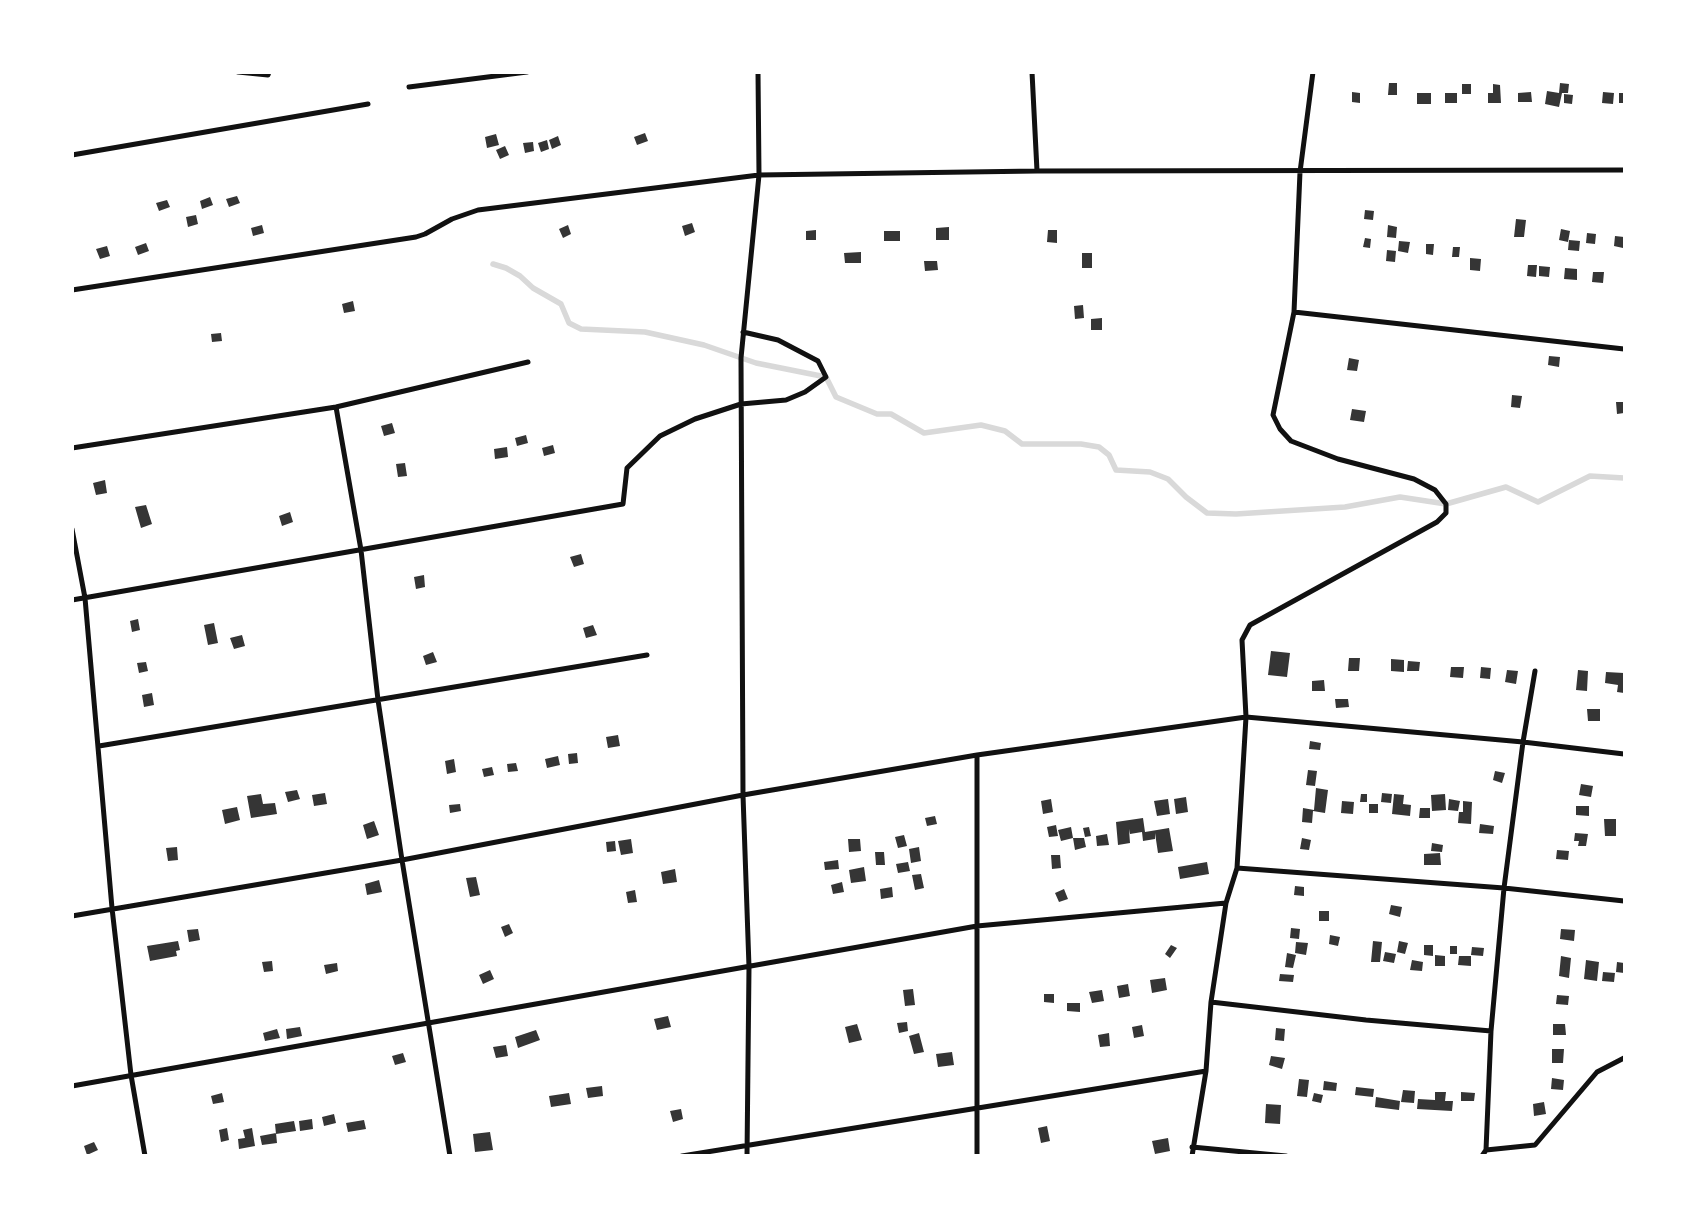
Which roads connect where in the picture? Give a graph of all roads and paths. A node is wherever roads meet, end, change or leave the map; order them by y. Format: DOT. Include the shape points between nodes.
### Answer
graph roads {
  1 [pos="238,72"];
  2 [pos="269,72"];
  3 [pos="527,72"];
  4 [pos="758,72"];
  5 [pos="1032,72"];
  6 [pos="1312,72"];
  7 [pos="409,87"];
  8 [pos="368,104"];
  9 [pos="72,155"];
  10 [pos="1624,170"];
  11 [pos="1037,172"];
  12 [pos="1300,172"];
  13 [pos="759,175"];
  14 [pos="72,290"];
  15 [pos="1294,312"];
  16 [pos="742,332"];
  17 [pos="1624,349"];
  18 [pos="528,362"];
  19 [pos="741,404"];
  20 [pos="336,407"];
  21 [pos="72,448"];
  22 [pos="72,529"];
  23 [pos="361,550"];
  24 [pos="84,598"];
  25 [pos="72,600"];
  26 [pos="647,655"];
  27 [pos="1535,671"];
  28 [pos="378,700"];
  29 [pos="1246,717"];
  30 [pos="1523,742"];
  31 [pos="98,746"];
  32 [pos="1624,754"];
  33 [pos="977,755"];
  34 [pos="743,795"];
  35 [pos="402,860"];
  36 [pos="1237,868"];
  37 [pos="1504,888"];
  38 [pos="1624,900"];
  39 [pos="1226,903"];
  40 [pos="112,908"];
  41 [pos="72,916"];
  42 [pos="977,926"];
  43 [pos="749,967"];
  44 [pos="1210,1002"];
  45 [pos="429,1024"];
  46 [pos="1491,1031"];
  47 [pos="1624,1058"];
  48 [pos="1206,1071"];
  49 [pos="131,1075"];
  50 [pos="72,1086"];
  51 [pos="977,1108"];
  52 [pos="747,1145"];
  53 [pos="1192,1147"];
  54 [pos="1486,1150"];
  55 [pos="145,1156"];
  56 [pos="450,1156"];
  57 [pos="682,1156"];
  58 [pos="747,1156"];
  59 [pos="977,1156"];
  60 [pos="1192,1156"];
  61 [pos="1286,1156"];
  62 [pos="1482,1156"];
  1 -- 2 [label="street" via="268,75"];
  3 -- 7 [label="street"];
  4 -- 13 [label="street"];
  5 -- 11 [label="street"];
  6 -- 12 [label="street"];
  8 -- 9 [label="street"];
  10 -- 12 [label="street"];
  11 -- 12 [label="street"];
  11 -- 13 [label="street"];
  12 -- 15 [label="street"];
  13 -- 14 [label="street" via="478,210 416,237"];
  13 -- 16 [label="street"];
  15 -- 17 [label="street"];
  15 -- 29 [label="street" via="1273,416 1280,429 1291,442 1338,459 1414,479 1435,490 1446,504 1446,514 1437,522 1250,625 1242,640"];
  16 -- 19 [label="street"];
  16 -- 19 [label="street" via="778,340 818,361 826,377 805,392 786,400"];
  18 -- 20 [label="street"];
  19 -- 23 [label="street" via="695,419 660,436 628,468 623,504"];
  19 -- 34 [label="street"];
  20 -- 21 [label="street"];
  20 -- 23 [label="street"];
  22 -- 24 [label="street"];
  23 -- 24 [label="street"];
  23 -- 28 [label="street"];
  24 -- 25 [label="street"];
  24 -- 31 [label="street"];
  26 -- 28 [label="street"];
  27 -- 30 [label="street"];
  28 -- 31 [label="street"];
  28 -- 35 [label="street"];
  29 -- 30 [label="street"];
  29 -- 33 [label="street"];
  29 -- 36 [label="street"];
  30 -- 32 [label="street"];
  30 -- 37 [label="street"];
  31 -- 40 [label="street"];
  33 -- 34 [label="street"];
  33 -- 42 [label="street"];
  34 -- 35 [label="street"];
  34 -- 43 [label="street"];
  35 -- 40 [label="street"];
  35 -- 45 [label="street"];
  36 -- 37 [label="street"];
  36 -- 39 [label="street"];
  37 -- 38 [label="street"];
  37 -- 46 [label="street"];
  39 -- 42 [label="street"];
  39 -- 44 [label="street"];
  40 -- 41 [label="street"];
  40 -- 49 [label="street"];
  42 -- 43 [label="street"];
  42 -- 51 [label="street"];
  43 -- 45 [label="street"];
  43 -- 52 [label="street"];
  44 -- 46 [label="street"];
  44 -- 48 [label="street"];
  45 -- 49 [label="street"];
  45 -- 56 [label="street"];
  46 -- 54 [label="street"];
  47 -- 54 [label="street" via="1597,1072 1535,1145"];
  48 -- 51 [label="street"];
  48 -- 53 [label="street"];
  49 -- 50 [label="street"];
  49 -- 55 [label="street"];
  51 -- 52 [label="street"];
  51 -- 59 [label="street"];
  52 -- 57 [label="street"];
  52 -- 58 [label="street"];
  53 -- 60 [label="street"];
  53 -- 61 [label="street"];
  54 -- 62 [label="street"];
}
